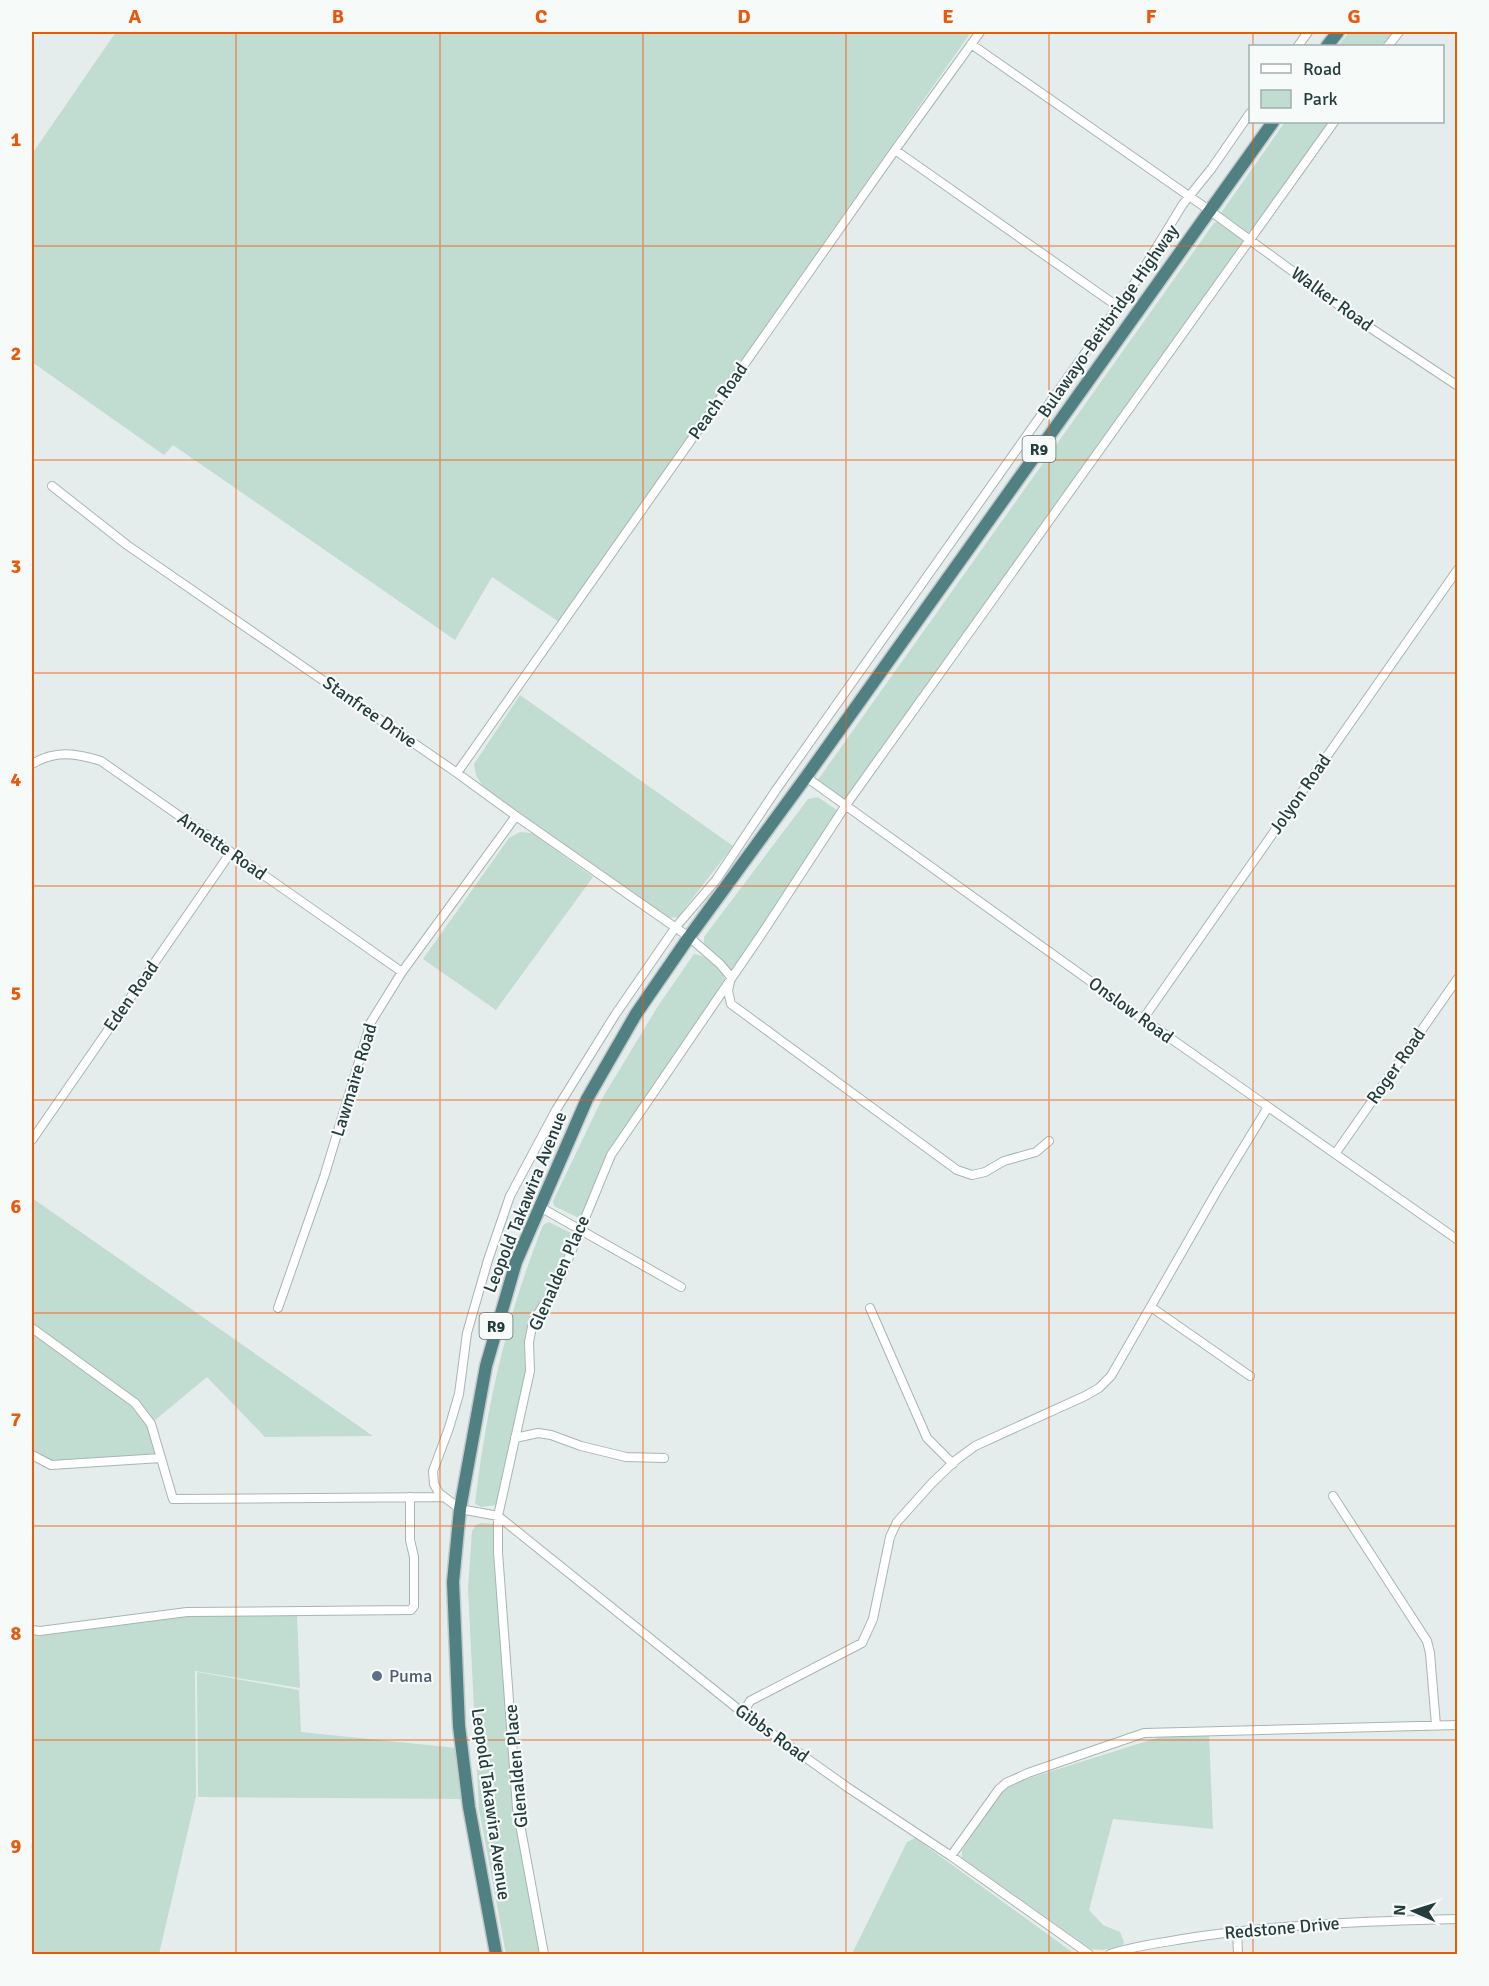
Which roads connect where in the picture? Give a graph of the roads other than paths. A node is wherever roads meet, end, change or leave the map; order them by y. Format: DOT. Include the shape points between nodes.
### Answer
graph roads {
  1 [pos="980,32"];
  2 [pos="1308,32"];
  3 [pos="1338,32"];
  4 [pos="1399,32"];
  5 [pos="971,44"];
  6 [pos="1299,45"];
  7 [pos="1328,45"];
  8 [pos="1389,45"];
  9 [pos="1249,116"];
  10 [pos="1272,123"];
  11 [pos="1333,123"];
  12 [pos="895,150"];
  13 [pos="1189,196"];
  14 [pos="1209,210"];
  15 [pos="1250,239"];
  16 [pos="1118,306"];
  17 [pos="1458,386"];
  18 [pos="52,486"];
  19 [pos="1458,569"];
  20 [pos="885,638"];
  21 [pos="889,660"];
  22 [pos="32,764"];
  23 [pos="458,772"];
  24 [pos="806,777"];
  25 [pos="776,790"];
  26 [pos="789,801"];
  27 [pos="846,805"];
  28 [pos="516,816"];
  29 [pos="757,817"];
  30 [pos="770,827"];
  31 [pos="231,852"];
  32 [pos="675,928"];
  33 [pos="689,937"];
  34 [pos="402,972"];
  35 [pos="731,977"];
  36 [pos="1458,978"];
  37 [pos="1143,1019"];
  38 [pos="1268,1107"];
  39 [pos="32,1140"];
  40 [pos="1049,1141"];
  41 [pos="1335,1154"];
  42 [pos="540,1208"];
  43 [pos="579,1229"];
  44 [pos="1458,1240"];
  45 [pos="681,1287"];
  46 [pos="1151,1307"];
  47 [pos="278,1308"];
  48 [pos="870,1308"];
  49 [pos="32,1328"];
  50 [pos="1250,1376"];
  51 [pos="515,1438"];
  52 [pos="32,1455"];
  53 [pos="161,1458"];
  54 [pos="664,1458"];
  55 [pos="953,1464"];
  56 [pos="1333,1496"];
  57 [pos="410,1497"];
  58 [pos="444,1497"];
  59 [pos="460,1509"];
  60 [pos="498,1516"];
  61 [pos="32,1630"];
  62 [pos="743,1713"];
  63 [pos="1436,1725"];
  64 [pos="1458,1725"];
  65 [pos="951,1856"];
  66 [pos="1458,1919"];
  67 [pos="1237,1931"];
  68 [pos="496,1954"];
  69 [pos="544,1954"];
  70 [pos="1089,1954"];
  71 [pos="1110,1954"];
  72 [pos="1238,1954"];
  1 -- 5 [label="street, Peach Road"];
  2 -- 6 [label="street"];
  3 -- 7 [label="highway"];
  4 -- 8 [label="street"];
  5 -- 12 [label="street, Peach Road"];
  5 -- 13 [label="street, Walker Road"];
  9 -- 13 [label="street"];
  10 -- 14 [label="highway, Bulawayo-Beitbridge Highway / R9"];
  11 -- 15 [label="street, Glenalden Place"];
  12 -- 16 [label="street"];
  12 -- 23 [label="street, Peach Road"];
  13 -- 14 [label="street, Walker Road"];
  13 -- 16 [label="street"];
  14 -- 15 [label="street, Walker Road"];
  14 -- 21 [label="highway, Bulawayo-Beitbridge Highway / R9"];
  15 -- 17 [label="street, Walker Road" via="1366,325"];
  15 -- 27 [label="street, Glenalden Place"];
  16 -- 20 [label="street"];
  18 -- 23 [label="street, Stanfree Drive" via="127,545"];
  19 -- 37 [label="street, Jolyon Road"];
  20 -- 21 [label="street"];
  20 -- 25 [label="street"];
  21 -- 24 [label="highway, Bulawayo-Beitbridge Highway / R9"];
  22 -- 31 [label="street, Annette Road" via="44,756 65,754 101,761"];
  23 -- 28 [label="street, Stanfree Drive"];
  24 -- 26 [label="highway, Leopold Takawira Avenue / R9"];
  24 -- 27 [label="street, Onslow Road"];
  25 -- 26 [label="street"];
  25 -- 29 [label="street"];
  26 -- 30 [label="highway, Leopold Takawira Avenue / R9"];
  27 -- 35 [label="street, Glenalden Place"];
  27 -- 37 [label="street, Onslow Road"];
  28 -- 32 [label="street, Stanfree Drive"];
  28 -- 34 [label="street, Lawmaire Road"];
  29 -- 30 [label="street"];
  29 -- 32 [label="street" via="716,880"];
  30 -- 33 [label="highway, Leopold Takawira Avenue / R9"];
  31 -- 34 [label="street, Annette Road"];
  31 -- 39 [label="street, Eden Road"];
  32 -- 33 [label="street, Stanfree Drive"];
  32 -- 58 [label="street" via="556,1110 510,1196 466,1332 459,1394 435,1464 434,1484"];
  33 -- 35 [label="street, Stanfree Drive"];
  33 -- 42 [label="highway, Leopold Takawira Avenue / R9" via="636,1014 587,1099"];
  34 -- 47 [label="street, Lawmaire Road" via="366,1036"];
  35 -- 40 [label="street" via="731,1004 957,1170 972,1175 985,1172 1004,1161 1036,1152"];
  35 -- 43 [label="street, Glenalden Place" via="611,1155"];
  36 -- 41 [label="street, Roger Road"];
  37 -- 38 [label="street, Onslow Road"];
  38 -- 41 [label="street, Onslow Road"];
  38 -- 46 [label="street"];
  41 -- 44 [label="street, Onslow Road"];
  42 -- 43 [label="street"];
  42 -- 59 [label="highway, Leopold Takawira Avenue / R9" via="516,1262 500,1314 484,1377"];
  43 -- 45 [label="street"];
  43 -- 51 [label="street, Glenalden Place" via="560,1279 533,1322 530,1371"];
  46 -- 50 [label="street"];
  46 -- 55 [label="street" via="1116,1368 1099,1388 975,1446"];
  48 -- 55 [label="street" via="927,1438"];
  49 -- 53 [label="street" via="135,1403 151,1424"];
  51 -- 54 [label="street" via="551,1434 626,1457"];
  51 -- 60 [label="street, Glenalden Place"];
  52 -- 53 [label="street" via="51,1465"];
  53 -- 57 [label="street" via="173,1499"];
  55 -- 62 [label="street" via="897,1522 890,1536 873,1619 862,1643 750,1701"];
  56 -- 63 [label="street" via="1427,1641"];
  57 -- 58 [label="street"];
  57 -- 61 [label="street" via="414,1557 411,1610 187,1612"];
  58 -- 59 [label="street"];
  59 -- 60 [label="street, Gibbs Road"];
  59 -- 68 [label="highway, Leopold Takawira Avenue / R9" via="453,1582 459,1726 469,1807"];
  60 -- 62 [label="street, Gibbs Road"];
  60 -- 69 [label="street, Glenalden Place" via="517,1808"];
  62 -- 65 [label="street, Gibbs Road"];
  63 -- 64 [label="street"];
  63 -- 65 [label="street" via="1144,1733 1006,1783"];
  65 -- 70 [label="street, Gibbs Road"];
  66 -- 67 [label="street, Redstone Drive"];
  67 -- 71 [label="street, Redstone Drive"];
  67 -- 72 [label="street"];
}
